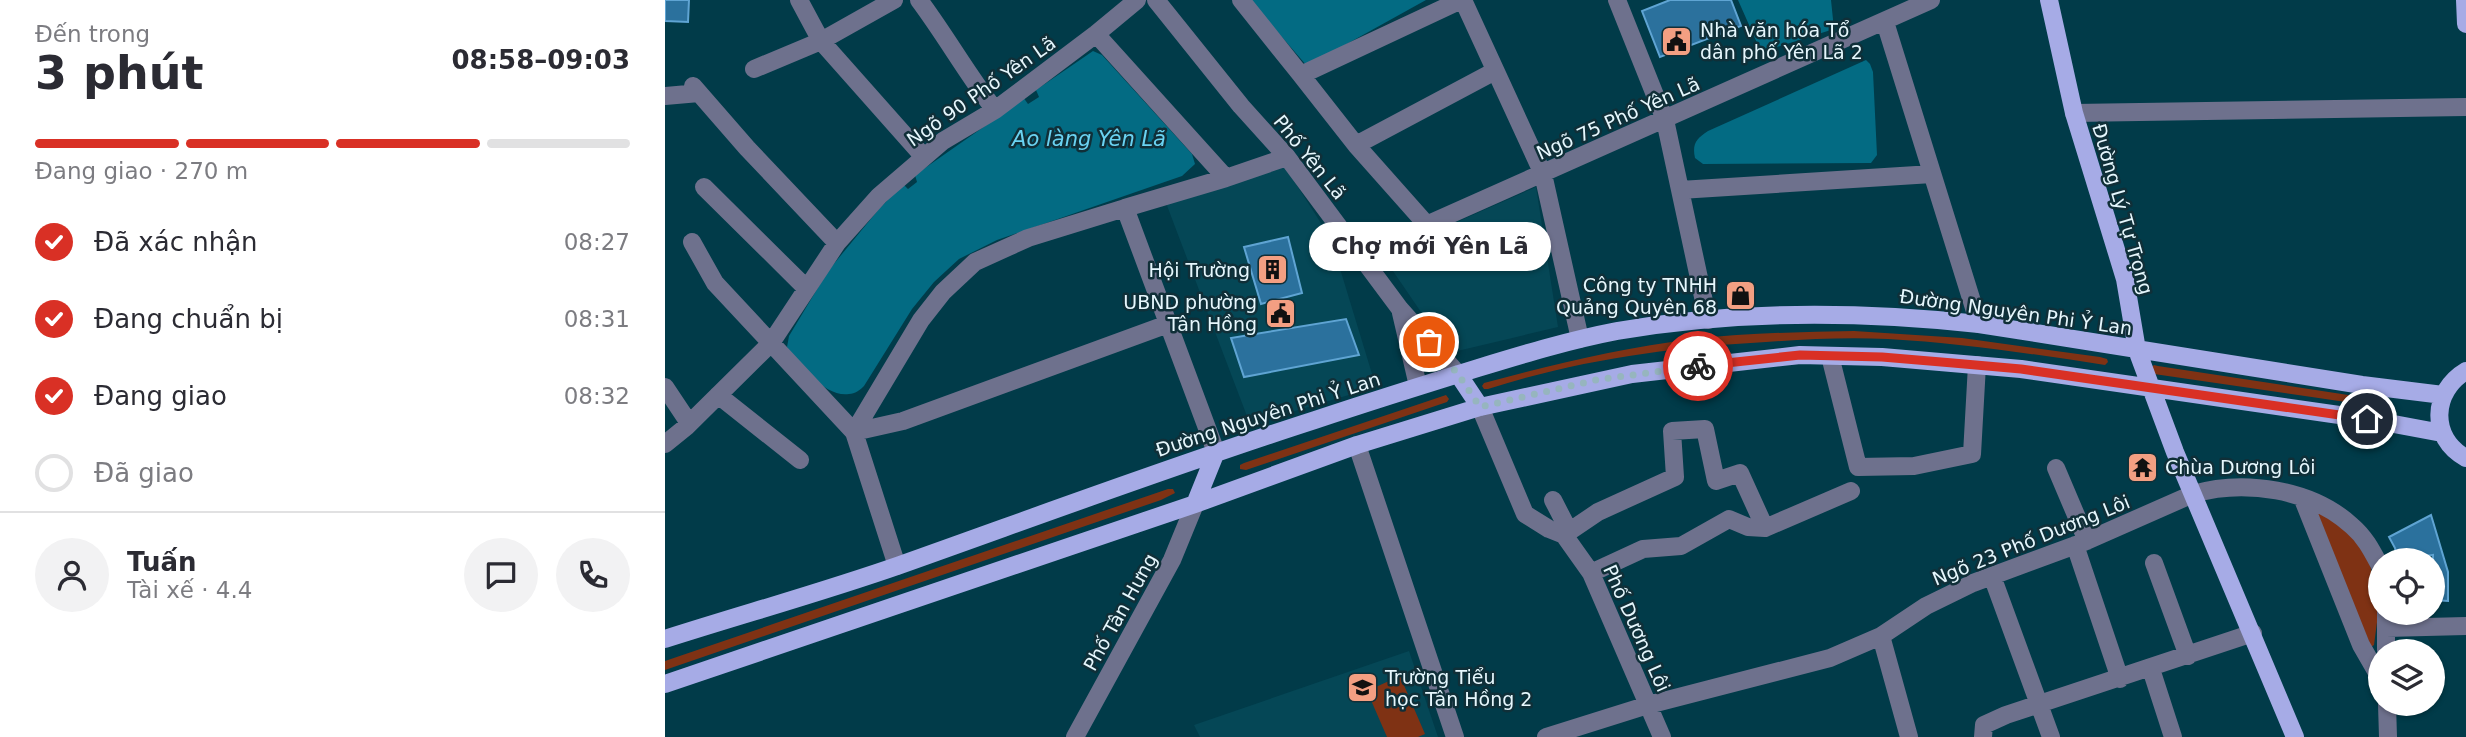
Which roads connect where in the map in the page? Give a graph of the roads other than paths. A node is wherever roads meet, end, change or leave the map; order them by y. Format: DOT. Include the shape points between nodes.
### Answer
graph roads {
  1 [pos="799,0"];
  2 [pos="894,0"];
  3 [pos="919,0"];
  4 [pos="1137,0"];
  5 [pos="1156,0"];
  6 [pos="1241,0"];
  7 [pos="1462,0"];
  8 [pos="1617,0"];
  9 [pos="1931,0"];
  10 [pos="2049,0"];
  11 [pos="2465,0"];
  12 [pos="1885,22"];
  13 [pos="2466,24"];
  14 [pos="1096,34"];
  15 [pos="821,41"];
  16 [pos="754,69"];
  17 [pos="1495,71"];
  18 [pos="1301,75"];
  19 [pos="665,96"];
  20 [pos="2466,107"];
  21 [pos="995,110"];
  22 [pos="2074,113"];
  23 [pos="1665,120"];
  24 [pos="1356,145"];
  25 [pos="923,156"];
  26 [pos="1287,158"];
  27 [pos="1543,174"];
  28 [pos="1932,174"];
  29 [pos="1226,178"];
  30 [pos="704,187"];
  31 [pos="1680,190"];
  32 [pos="1125,208"];
  33 [pos="1427,225"];
  34 [pos="692,242"];
  35 [pos="837,243"];
  36 [pos="1359,255"];
  37 [pos="806,288"];
  38 [pos="1400,309"];
  39 [pos="1708,320"];
  40 [pos="1168,324"];
  41 [pos="1979,324"];
  42 [pos="1580,339"];
  43 [pos="771,343"];
  44 [pos="2137,350"];
  45 [pos="1830,356"];
  46 [pos="1977,365"];
  47 [pos="2466,370"];
  48 [pos="1458,374"];
  49 [pos="1418,386"];
  50 [pos="665,387"];
  51 [pos="2151,389"];
  52 [pos="718,395"];
  53 [pos="2443,395"];
  54 [pos="1480,407"];
  55 [pos="689,423"];
  56 [pos="854,432"];
  57 [pos="2442,433"];
  58 [pos="665,444"];
  59 [pos="1357,445"];
  60 [pos="1216,452"];
  61 [pos="2466,458"];
  62 [pos="800,460"];
  63 [pos="2056,468"];
  64 [pos="1851,491"];
  65 [pos="2193,494"];
  66 [pos="2302,497"];
  67 [pos="1553,500"];
  68 [pos="1195,504"];
  69 [pos="1765,528"];
  70 [pos="1567,533"];
  71 [pos="2081,543"];
  72 [pos="2370,548"];
  73 [pos="2154,563"];
  74 [pos="897,566"];
  75 [pos="1591,573"];
  76 [pos="1992,576"];
  77 [pos="2445,624"];
  78 [pos="2466,626"];
  79 [pos="2253,633"];
  80 [pos="1881,636"];
  81 [pos="665,639"];
  82 [pos="2188,656"];
  83 [pos="2368,657"];
  84 [pos="2151,669"];
  85 [pos="2120,679"];
  86 [pos="665,684"];
  87 [pos="1648,705"];
  88 [pos="2039,705"];
  89 [pos="2387,716"];
  90 [pos="1075,737"];
  91 [pos="1455,737"];
  92 [pos="1546,737"];
  93 [pos="1661,737"];
  94 [pos="1909,737"];
  95 [pos="1983,737"];
  96 [pos="2051,737"];
  97 [pos="2173,737"];
  98 [pos="2295,737"];
  99 [pos="2388,737"];
  1 -- 15 [label="street"];
  2 -- 15 [label="street"];
  3 -- 21 [label="street"];
  4 -- 14 [label="street, Ngõ 90 Phố Yên Lã"];
  5 -- 26 [label="street, Phố Yên Lã"];
  6 -- 18 [label="street"];
  7 -- 17 [label="street"];
  7 -- 18 [label="street"];
  8 -- 23 [label="street"];
  9 -- 12 [label="street, Ngõ 75 Phố Yên Lã"];
  10 -- 22 [label="main road, Đường Lý Tự Trọng"];
  11 -- 13 [label="main road"];
  12 -- 23 [label="street, Ngõ 75 Phố Yên Lã"];
  12 -- 28 [label="street"];
  14 -- 21 [label="street, Ngõ 90 Phố Yên Lã"];
  14 -- 29 [label="street"];
  15 -- 16 [label="street"];
  15 -- 25 [label="street"];
  17 -- 24 [label="street"];
  17 -- 27 [label="street"];
  18 -- 24 [label="street"];
  19 -- 35 [label="street" via="696,89"];
  20 -- 22 [label="street"];
  21 -- 25 [label="street, Ngõ 90 Phố Yên Lã"];
  22 -- 44 [label="main road, Đường Lý Tự Trọng" via="2125,279"];
  23 -- 27 [label="street, Ngõ 75 Phố Yên Lã"];
  23 -- 31 [label="street"];
  24 -- 33 [label="street"];
  25 -- 35 [label="street, Ngõ 90 Phố Yên Lã"];
  26 -- 29 [label="street"];
  26 -- 36 [label="street, Phố Yên Lã"];
  27 -- 33 [label="street, Ngõ 75 Phố Yên Lã"];
  27 -- 42 [label="street"];
  28 -- 31 [label="street"];
  28 -- 41 [label="street"];
  29 -- 32 [label="street"];
  30 -- 37 [label="street"];
  31 -- 39 [label="street"];
  32 -- 40 [label="street"];
  32 -- 56 [label="street" via="1028,238 975,262 921,320"];
  33 -- 36 [label="street, Ngõ 75 Phố Yên Lã"];
  34 -- 43 [label="street" via="715,283"];
  35 -- 37 [label="street, Ngõ 90 Phố Yên Lã"];
  36 -- 38 [label="street, Phố Yên Lã"];
  37 -- 43 [label="street, Ngõ 90 Phố Yên Lã"];
  38 -- 48 [label="street, Phố Yên Lã"];
  38 -- 49 [label="street"];
  39 -- 41 [label="main road, Đường Nguyên Phi Ỷ Lan" via="1839,313"];
  39 -- 42 [label="main road, Đường Nguyên Phi Ỷ Lan"];
  40 -- 56 [label="street" via="904,421"];
  40 -- 60 [label="street"];
  41 -- 44 [label="main road, Đường Nguyên Phi Ỷ Lan"];
  42 -- 48 [label="main road, Đường Nguyên Phi Ỷ Lan"];
  43 -- 52 [label="street, Ngõ 90 Phố Yên Lã"];
  43 -- 56 [label="street"];
  44 -- 51 [label="main road, Đường Lý Tự Trọng"];
  44 -- 53 [label="main road, Đường Nguyên Phi Ỷ Lan"];
  45 -- 46 [label="main road"];
  45 -- 46 [label="street" via="1857,467 1914,466 1972,454"];
  45 -- 54 [label="main road" via="1800,355 1632,374"];
  46 -- 51 [label="main road"];
  47 -- 53 [label="main road"];
  48 -- 49 [label="main road, Đường Nguyên Phi Ỷ Lan"];
  48 -- 54 [label="main road"];
  49 -- 60 [label="main road, Đường Nguyên Phi Ỷ Lan"];
  50 -- 55 [label="street"];
  51 -- 57 [label="main road"];
  51 -- 65 [label="main road, Đường Lý Tự Trọng"];
  52 -- 55 [label="street, Ngõ 90 Phố Yên Lã"];
  52 -- 62 [label="street"];
  53 -- 57 [label="main road" via="2439,412"];
  54 -- 59 [label="main road"];
  54 -- 70 [label="street, Phố Dương Lôi" via="1525,514 1549,529"];
  55 -- 58 [label="street, Ngõ 90 Phố Yên Lã"];
  56 -- 74 [label="street"];
  57 -- 61 [label="main road"];
  59 -- 68 [label="main road"];
  59 -- 91 [label="street"];
  60 -- 68 [label="main road"];
  60 -- 74 [label="main road, Đường Nguyên Phi Ỷ Lan"];
  63 -- 71 [label="street"];
  64 -- 69 [label="street"];
  65 -- 66 [label="street, Ngõ 23 Phố Dương Lôi" via="2231,487"];
  65 -- 71 [label="street, Ngõ 23 Phố Dương Lôi"];
  65 -- 79 [label="main road, Đường Lý Tự Trọng"];
  66 -- 72 [label="street, Ngõ 23 Phố Dương Lôi" via="2353,526"];
  66 -- 83 [label="street"];
  67 -- 70 [label="street"];
  68 -- 86 [label="main road"];
  68 -- 90 [label="street, Phố Tân Hưng" via="1172,560"];
  69 -- 70 [label="street" via="1739,473 1716,481 1705,429 1672,431 1675,477 1598,512"];
  69 -- 75 [label="street" via="1729,519 1681,546 1643,549"];
  70 -- 75 [label="street, Phố Dương Lôi"];
  71 -- 76 [label="street, Ngõ 23 Phố Dương Lôi"];
  71 -- 85 [label="street"];
  73 -- 82 [label="street"];
  74 -- 81 [label="main road, Đường Nguyên Phi Ỷ Lan"];
  75 -- 87 [label="street, Phố Dương Lôi"];
  76 -- 80 [label="street, Ngõ 23 Phố Dương Lôi" via="1926,606"];
  76 -- 88 [label="street"];
  77 -- 78 [label="street"];
  79 -- 82 [label="street"];
  79 -- 98 [label="main road, Đường Lý Tự Trọng"];
  80 -- 87 [label="street, Ngõ 23 Phố Dương Lôi" via="1830,658"];
  80 -- 94 [label="street"];
  82 -- 84 [label="street"];
  84 -- 85 [label="street"];
  84 -- 97 [label="street"];
  85 -- 88 [label="street"];
  87 -- 92 [label="street, Ngõ 23 Phố Dương Lôi"];
  87 -- 93 [label="street, Phố Dương Lôi"];
  88 -- 95 [label="street" via="1984,725"];
  88 -- 96 [label="street"];
  89 -- 99 [label="street"];
}
